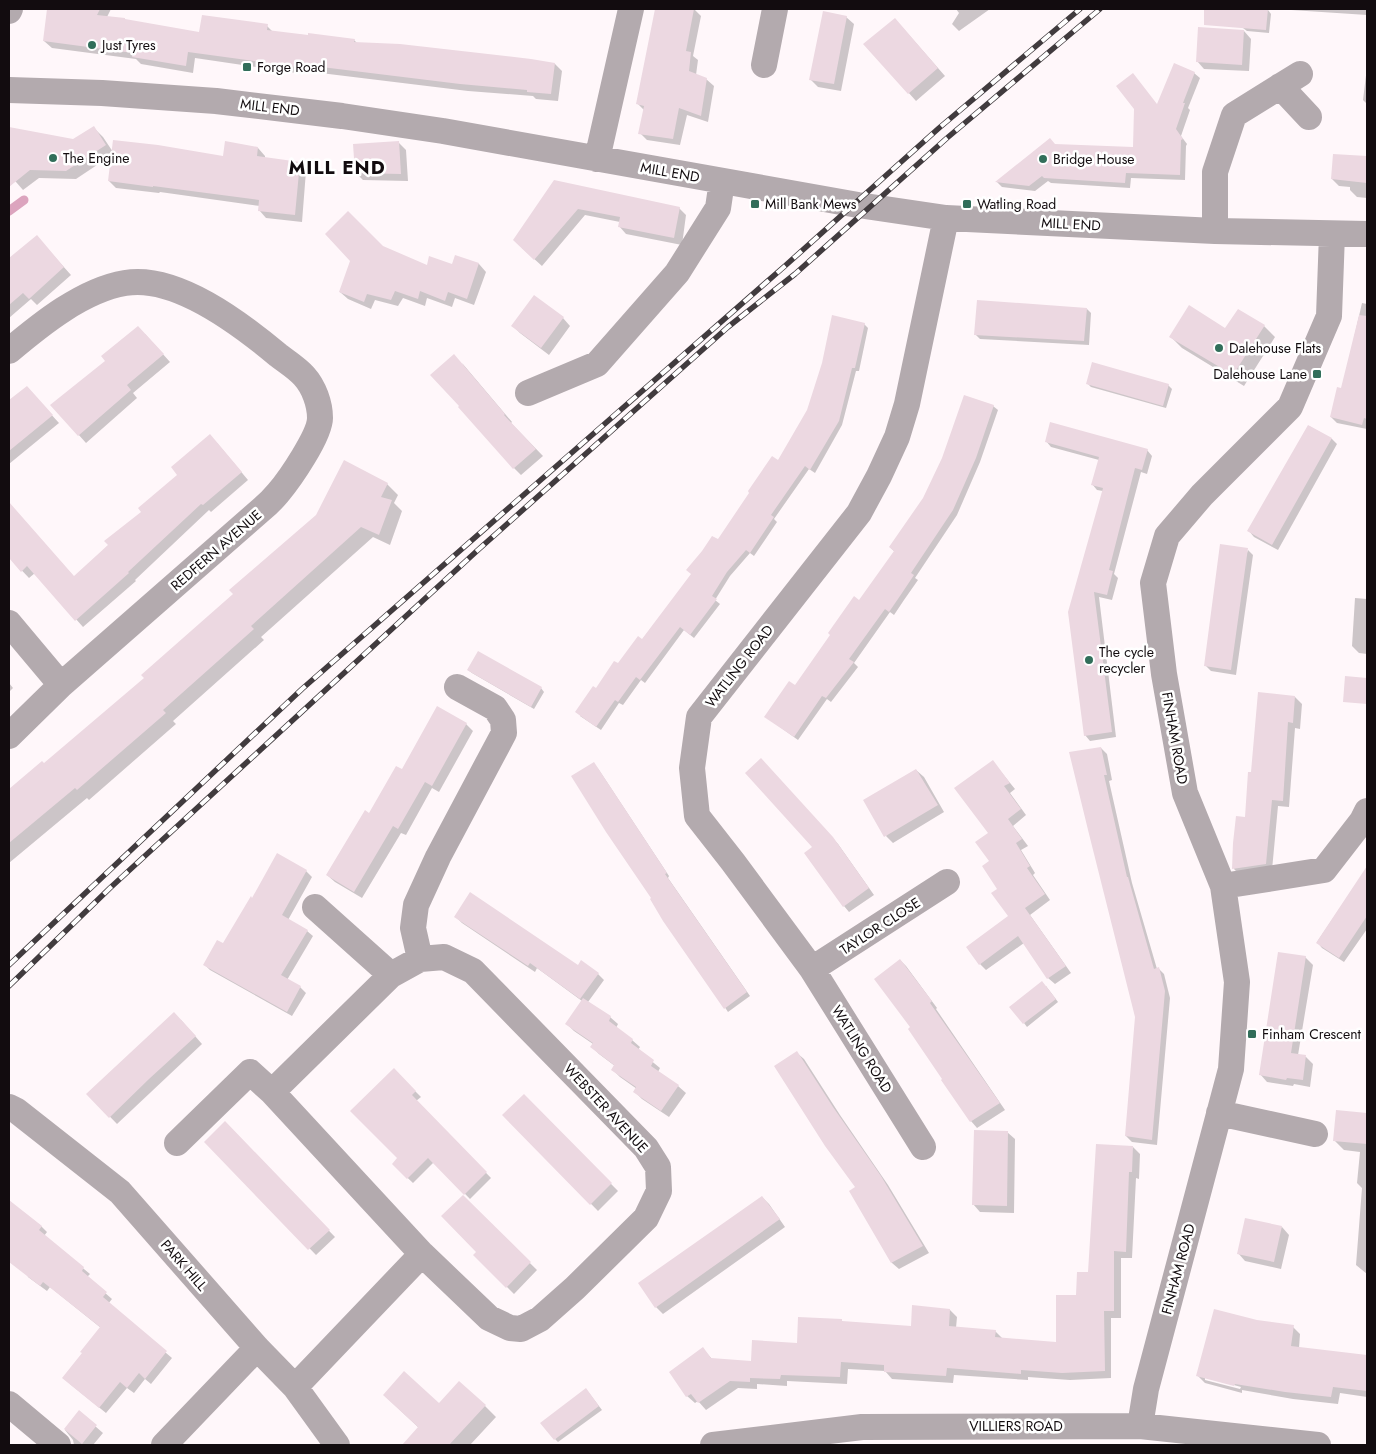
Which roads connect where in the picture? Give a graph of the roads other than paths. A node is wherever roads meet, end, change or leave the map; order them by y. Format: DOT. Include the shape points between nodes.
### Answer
graph roads {
  1 [pos="631,9"];
  2 [pos="775,9"];
  3 [pos="764,64"];
  4 [pos="9,90"];
  5 [pos="1309,117"];
  6 [pos="597,160"];
  7 [pos="722,180"];
  8 [pos="946,218"];
  9 [pos="1215,231"];
  10 [pos="1332,234"];
  11 [pos="1367,234"];
  12 [pos="9,351"];
  13 [pos="528,393"];
  14 [pos="9,624"];
  15 [pos="61,685"];
  16 [pos="457,687"];
  17 [pos="9,736"];
  18 [pos="1367,810"];
  19 [pos="947,882"];
  20 [pos="1224,886"];
  21 [pos="315,907"];
  22 [pos="420,959"];
  23 [pos="812,969"];
  24 [pos="391,975"];
  25 [pos="272,1092"];
  26 [pos="9,1106"];
  27 [pos="1220,1113"];
  28 [pos="1315,1134"];
  29 [pos="177,1143"];
  30 [pos="923,1147"];
  31 [pos="422,1254"];
  32 [pos="257,1348"];
  33 [pos="296,1387"];
  34 [pos="9,1404"];
  35 [pos="1140,1426"];
  36 [pos="58,1445"];
  37 [pos="164,1445"];
  38 [pos="337,1445"];
  39 [pos="713,1445"];
  40 [pos="1318,1445"];
  1 -- 6 [label="street"];
  2 -- 3 [label="street"];
  4 -- 6 [label="street, MILL END" via="256,105 443,131"];
  5 -- 9 [label="street" via="1290,80 1234,115 1215,172"];
  6 -- 7 [label="street, MILL END"];
  7 -- 8 [label="street, MILL END"];
  7 -- 13 [label="street" via="718,208 677,273 597,364"];
  8 -- 9 [label="street, MILL END"];
  8 -- 23 [label="street, WATLING ROAD" via="907,404 897,437 879,476 860,513 699,717 692,768 697,816"];
  9 -- 10 [label="street, MILL END"];
  10 -- 11 [label="street"];
  10 -- 20 [label="street, FINHAM ROAD" via="1329,316 1290,407 1202,495 1167,536 1154,583 1164,674 1184,793"];
  12 -- 15 [label="street, REDFERN AVENUE" via="51,318 99,290 125,283 147,282 168,287 234,320 305,377 317,399 320,420 315,436 278,493"];
  14 -- 15 [label="street"];
  15 -- 17 [label="street, REDFERN AVENUE"];
  16 -- 22 [label="street" via="495,708 503,720 504,733 416,905 413,928"];
  18 -- 20 [label="street" via="1324,870"];
  19 -- 23 [label="street, TAYLOR CLOSE"];
  20 -- 27 [label="street, FINHAM ROAD" via="1237,982 1231,1069"];
  21 -- 24 [label="street"];
  22 -- 24 [label="street, WEBSTER AVENUE"];
  22 -- 31 [label="street, WEBSTER AVENUE" via="444,956 473,971 646,1148 658,1167 659,1191 646,1218 575,1288 540,1319 521,1329 510,1328 489,1318"];
  23 -- 30 [label="street, WATLING ROAD"];
  24 -- 25 [label="street, WEBSTER AVENUE"];
  25 -- 29 [label="street" via="250,1072"];
  25 -- 31 [label="street, WEBSTER AVENUE"];
  26 -- 32 [label="street, PARK HILL" via="120,1192"];
  27 -- 28 [label="street"];
  27 -- 35 [label="street, FINHAM ROAD" via="1146,1389"];
  31 -- 33 [label="street"];
  32 -- 33 [label="street, PARK HILL"];
  32 -- 37 [label="street"];
  33 -- 38 [label="street, PARK HILL"];
  34 -- 36 [label="street"];
  35 -- 39 [label="street, VILLIERS ROAD" via="862,1427"];
  35 -- 40 [label="street, VILLIERS ROAD"];
}
